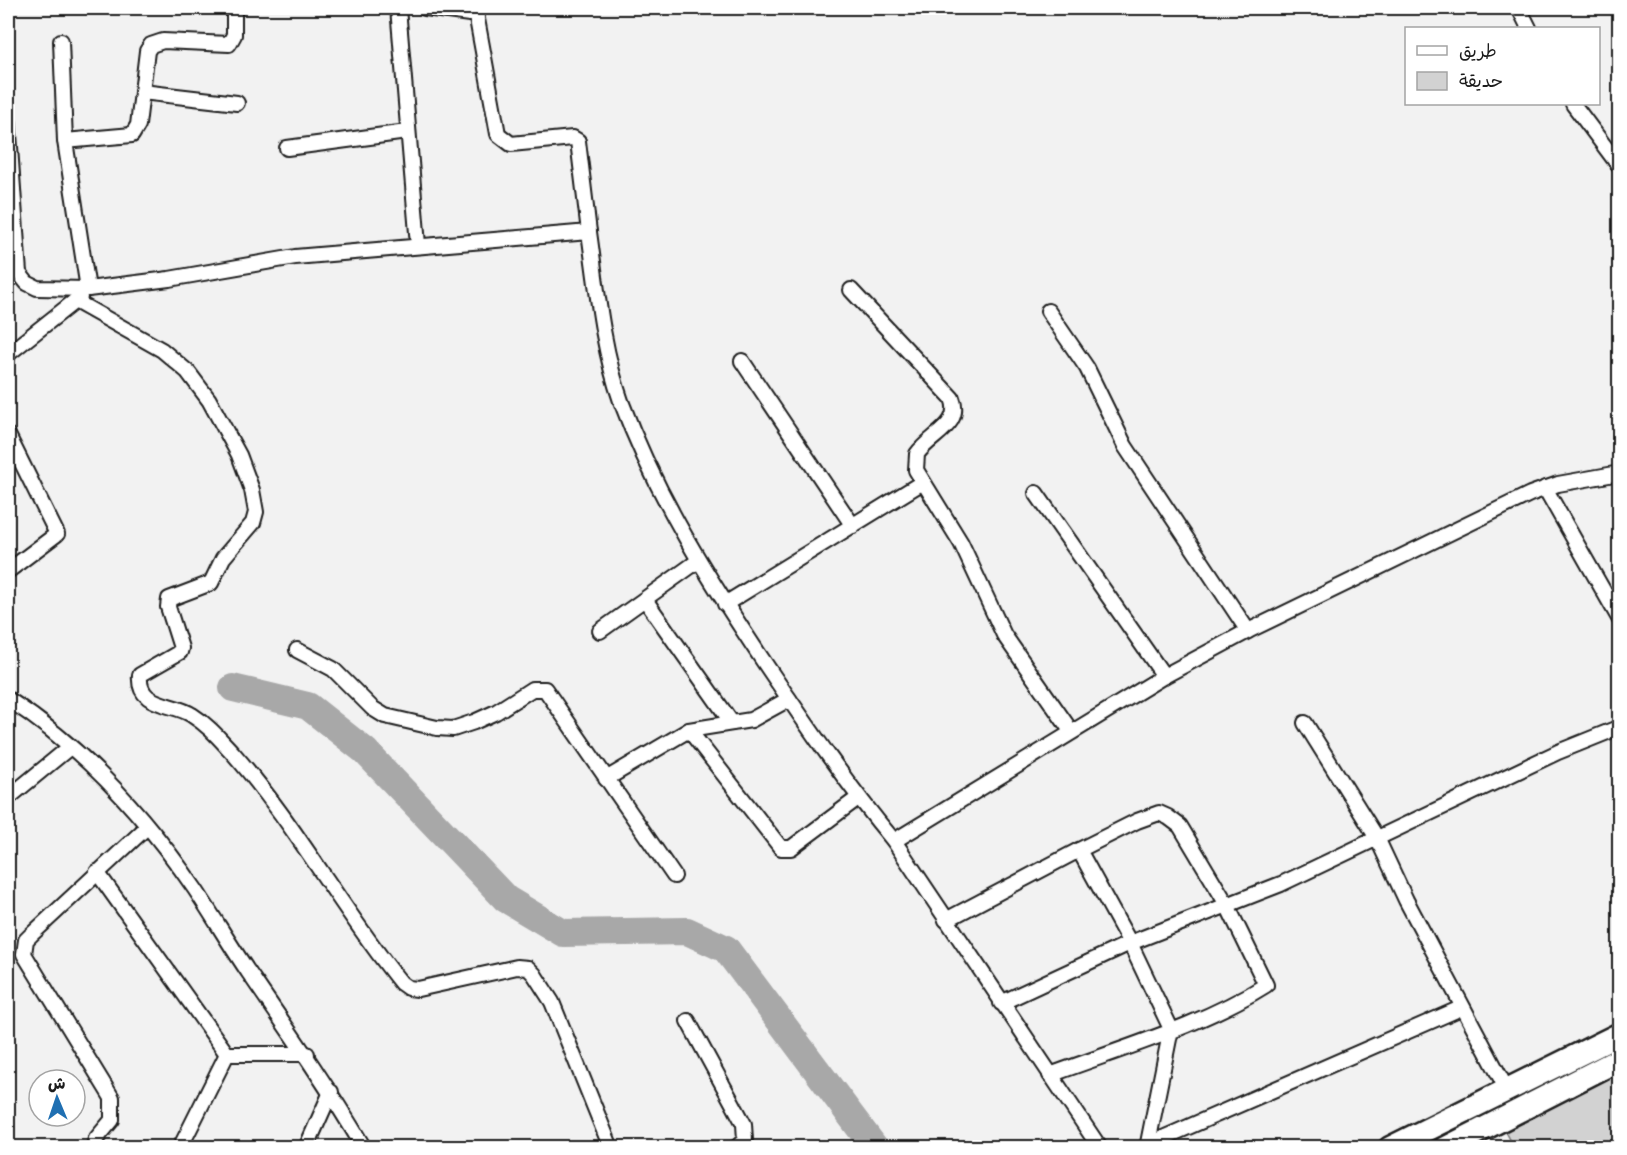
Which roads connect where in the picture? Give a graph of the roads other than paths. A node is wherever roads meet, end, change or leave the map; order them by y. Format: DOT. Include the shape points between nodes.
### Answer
graph roads {
  1 [pos="234,8"];
  2 [pos="398,8"];
  3 [pos="425,8"];
  4 [pos="1519,8"];
  5 [pos="476,11"];
  6 [pos="1528,27"];
  7 [pos="61,41"];
  8 [pos="142,92"];
  9 [pos="237,103"];
  10 [pos="1574,105"];
  11 [pos="8,118"];
  12 [pos="407,132"];
  13 [pos="65,141"];
  14 [pos="287,148"];
  15 [pos="1620,167"];
  16 [pos="589,232"];
  17 [pos="418,245"];
  18 [pos="88,289"];
  19 [pos="851,290"];
  20 [pos="75,301"];
  21 [pos="1048,311"];
  22 [pos="8,354"];
  23 [pos="742,362"];
  24 [pos="8,435"];
  25 [pos="1620,473"];
  26 [pos="923,482"];
  27 [pos="1545,488"];
  28 [pos="1036,493"];
  29 [pos="853,526"];
  30 [pos="698,561"];
  31 [pos="8,571"];
  32 [pos="645,601"];
  33 [pos="726,604"];
  34 [pos="1620,620"];
  35 [pos="600,631"];
  36 [pos="1248,631"];
  37 [pos="297,650"];
  38 [pos="1164,676"];
  39 [pos="8,699"];
  40 [pos="789,699"];
  41 [pos="732,723"];
  42 [pos="1305,723"];
  43 [pos="1620,727"];
  44 [pos="689,730"];
  45 [pos="1071,731"];
  46 [pos="70,747"];
  47 [pos="606,779"];
  48 [pos="8,798"];
  49 [pos="858,798"];
  50 [pos="147,827"];
  51 [pos="1378,839"];
  52 [pos="894,841"];
  53 [pos="1079,850"];
  54 [pos="97,872"];
  55 [pos="674,876"];
  56 [pos="1226,903"];
  57 [pos="946,921"];
  58 [pos="1130,943"];
  59 [pos="1001,1003"];
  60 [pos="1461,1008"];
  61 [pos="688,1021"];
  62 [pos="1171,1029"];
  63 [pos="1620,1034"];
  64 [pos="228,1054"];
  65 [pos="307,1054"];
  66 [pos="1620,1059"];
  67 [pos="1050,1075"];
  68 [pos="1507,1090"];
  69 [pos="332,1092"];
  70 [pos="1147,1146"];
  71 [pos="93,1148"];
  72 [pos="180,1148"];
  73 [pos="306,1148"];
  74 [pos="364,1148"];
  75 [pos="611,1148"];
  76 [pos="736,1148"];
  77 [pos="1100,1148"];
  78 [pos="1390,1148"];
  79 [pos="1446,1148"];
  1 -- 8 [label="street" via="234,35 229,44 163,41 151,45"];
  2 -- 12 [label="street"];
  3 -- 5 [label="street"];
  4 -- 6 [label="street"];
  5 -- 16 [label="street" via="498,134 511,144 573,138 578,141"];
  7 -- 13 [label="street"];
  8 -- 9 [label="street"];
  8 -- 13 [label="street" via="138,125 132,135"];
  10 -- 15 [label="street"];
  11 -- 18 [label="street" via="19,273 36,288"];
  12 -- 14 [label="street"];
  12 -- 17 [label="street"];
  13 -- 18 [label="street"];
  16 -- 17 [label="street"];
  16 -- 30 [label="street" via="605,344 621,400 657,485"];
  17 -- 18 [label="street" via="295,257"];
  18 -- 20 [label="street"];
  19 -- 26 [label="street" via="952,398 956,407 953,421 916,454 916,470"];
  20 -- 22 [label="street"];
  20 -- 75 [label="street" via="162,350 188,372 209,399 239,455 255,501 253,523 223,558 212,583 169,599 181,648 140,675 145,696 183,709 212,729 266,792 401,983 418,989 518,967 534,974 552,1002"];
  21 -- 36 [label="street" via="1086,368 1125,446"];
  23 -- 29 [label="street"];
  24 -- 31 [label="street" via="57,534"];
  25 -- 27 [label="street"];
  26 -- 29 [label="street"];
  26 -- 45 [label="street" via="961,543 1004,635"];
  27 -- 34 [label="street"];
  27 -- 36 [label="street"];
  28 -- 38 [label="street"];
  29 -- 33 [label="street"];
  30 -- 32 [label="street"];
  30 -- 33 [label="street"];
  32 -- 35 [label="street"];
  32 -- 41 [label="street"];
  33 -- 40 [label="street"];
  36 -- 38 [label="street"];
  37 -- 47 [label="street" via="333,669 385,716 437,728 453,729 474,722 532,689 545,689 586,744"];
  38 -- 45 [label="street"];
  39 -- 46 [label="street"];
  40 -- 41 [label="street" via="752,720"];
  40 -- 49 [label="street"];
  41 -- 44 [label="street"];
  42 -- 51 [label="street"];
  43 -- 51 [label="street" via="1548,757"];
  44 -- 47 [label="street"];
  44 -- 49 [label="street" via="783,849 791,848"];
  45 -- 52 [label="street"];
  46 -- 48 [label="street"];
  46 -- 50 [label="street" via="116,790"];
  47 -- 55 [label="street"];
  49 -- 52 [label="street"];
  50 -- 54 [label="street"];
  50 -- 65 [label="street" via="194,887"];
  51 -- 56 [label="street" via="1281,884"];
  51 -- 60 [label="street"];
  52 -- 57 [label="street"];
  53 -- 56 [label="street" via="1159,813 1180,826"];
  53 -- 57 [label="street"];
  53 -- 58 [label="street"];
  54 -- 64 [label="street"];
  54 -- 71 [label="street" via="31,935 24,947 24,954 112,1098 112,1120"];
  56 -- 58 [label="street"];
  56 -- 62 [label="street" via="1266,984 1242,1000"];
  57 -- 59 [label="street"];
  58 -- 59 [label="street"];
  58 -- 62 [label="street"];
  59 -- 67 [label="street"];
  60 -- 68 [label="street"];
  60 -- 70 [label="street"];
  61 -- 76 [label="street" via="744,1124 746,1140"];
  62 -- 67 [label="street"];
  62 -- 70 [label="street"];
  63 -- 68 [label="highway"];
  64 -- 65 [label="street"];
  64 -- 72 [label="street"];
  65 -- 69 [label="street"];
  66 -- 79 [label="highway"];
  67 -- 77 [label="street"];
  68 -- 78 [label="highway"];
  69 -- 73 [label="street"];
  69 -- 74 [label="street"];
}
